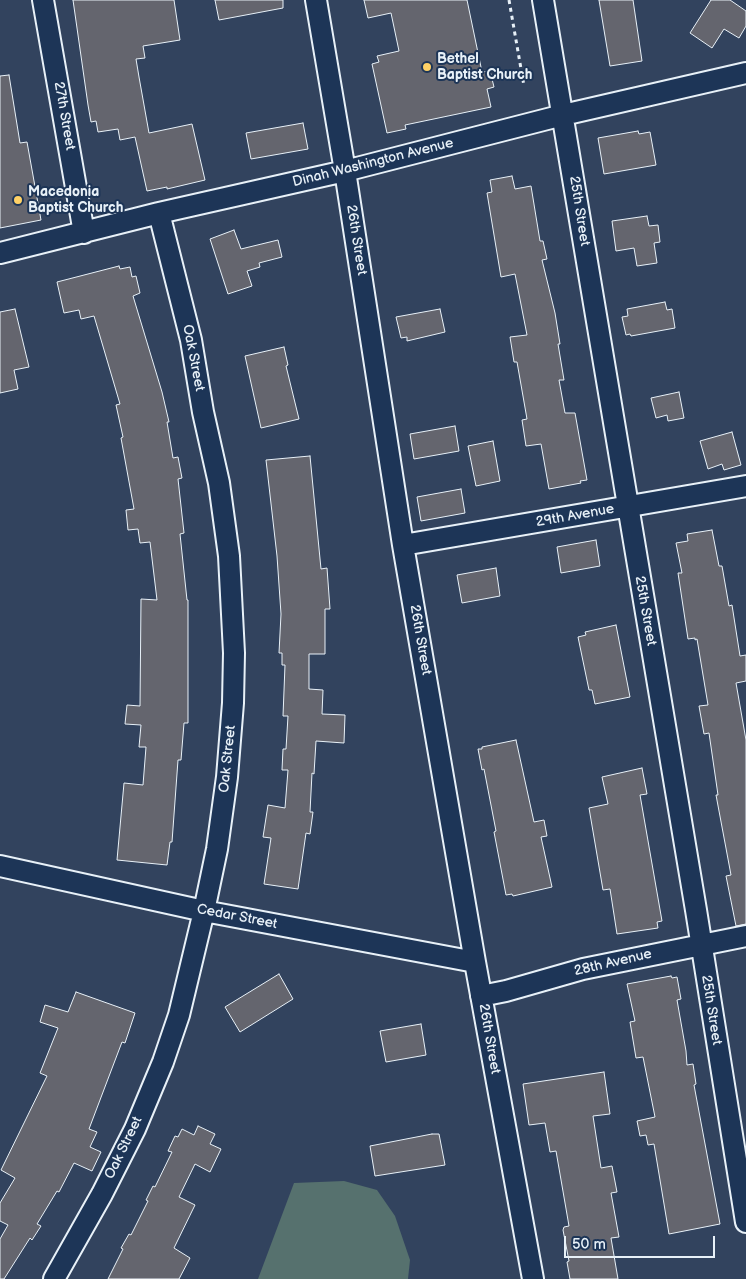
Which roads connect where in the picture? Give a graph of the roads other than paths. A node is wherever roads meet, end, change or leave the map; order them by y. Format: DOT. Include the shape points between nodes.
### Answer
graph roads {
  1 [pos="43,0"];
  2 [pos="316,0"];
  3 [pos="543,0"];
  4 [pos="746,73"];
  5 [pos="564,115"];
  6 [pos="345,171"];
  7 [pos="159,213"];
  8 [pos="84,233"];
  9 [pos="0,253"];
  10 [pos="746,486"];
  11 [pos="628,507"];
  12 [pos="403,545"];
  13 [pos="0,866"];
  14 [pos="204,911"];
  15 [pos="746,936"];
  16 [pos="701,944"];
  17 [pos="475,962"];
  18 [pos="481,996"];
  19 [pos="746,1222"];
  20 [pos="54,1279"];
  21 [pos="533,1279"];
  1 -- 8 [label="street, 27th Street"];
  2 -- 6 [label="street, 26th Street"];
  3 -- 5 [label="street, 25th Street"];
  4 -- 5 [label="street, Dinah Washington Avenue"];
  5 -- 6 [label="street, Dinah Washington Avenue"];
  5 -- 11 [label="street, 25th Street"];
  6 -- 7 [label="street, Dinah Washington Avenue"];
  6 -- 12 [label="street, 26th Street"];
  7 -- 8 [label="street, Dinah Washington Avenue"];
  7 -- 14 [label="street, Oak Street" via="191,340 219,483 229,556 233,703 217,849"];
  8 -- 9 [label="street, Dinah Washington Avenue"];
  10 -- 11 [label="street, 29th Avenue"];
  11 -- 12 [label="street, 29th Avenue"];
  11 -- 16 [label="street, 25th Street"];
  12 -- 17 [label="street, 26th Street"];
  13 -- 14 [label="street, Cedar Street"];
  14 -- 17 [label="street, Cedar Street"];
  14 -- 20 [label="street, Oak Street" via="179,1015 163,1062 135,1130"];
  15 -- 16 [label="street, 28th Avenue"];
  16 -- 18 [label="street, 28th Avenue" via="583,969"];
  16 -- 19 [label="street, 25th Street"];
  17 -- 18 [label="street, 26th Street"];
  18 -- 21 [label="street, 26th Street"];
}
